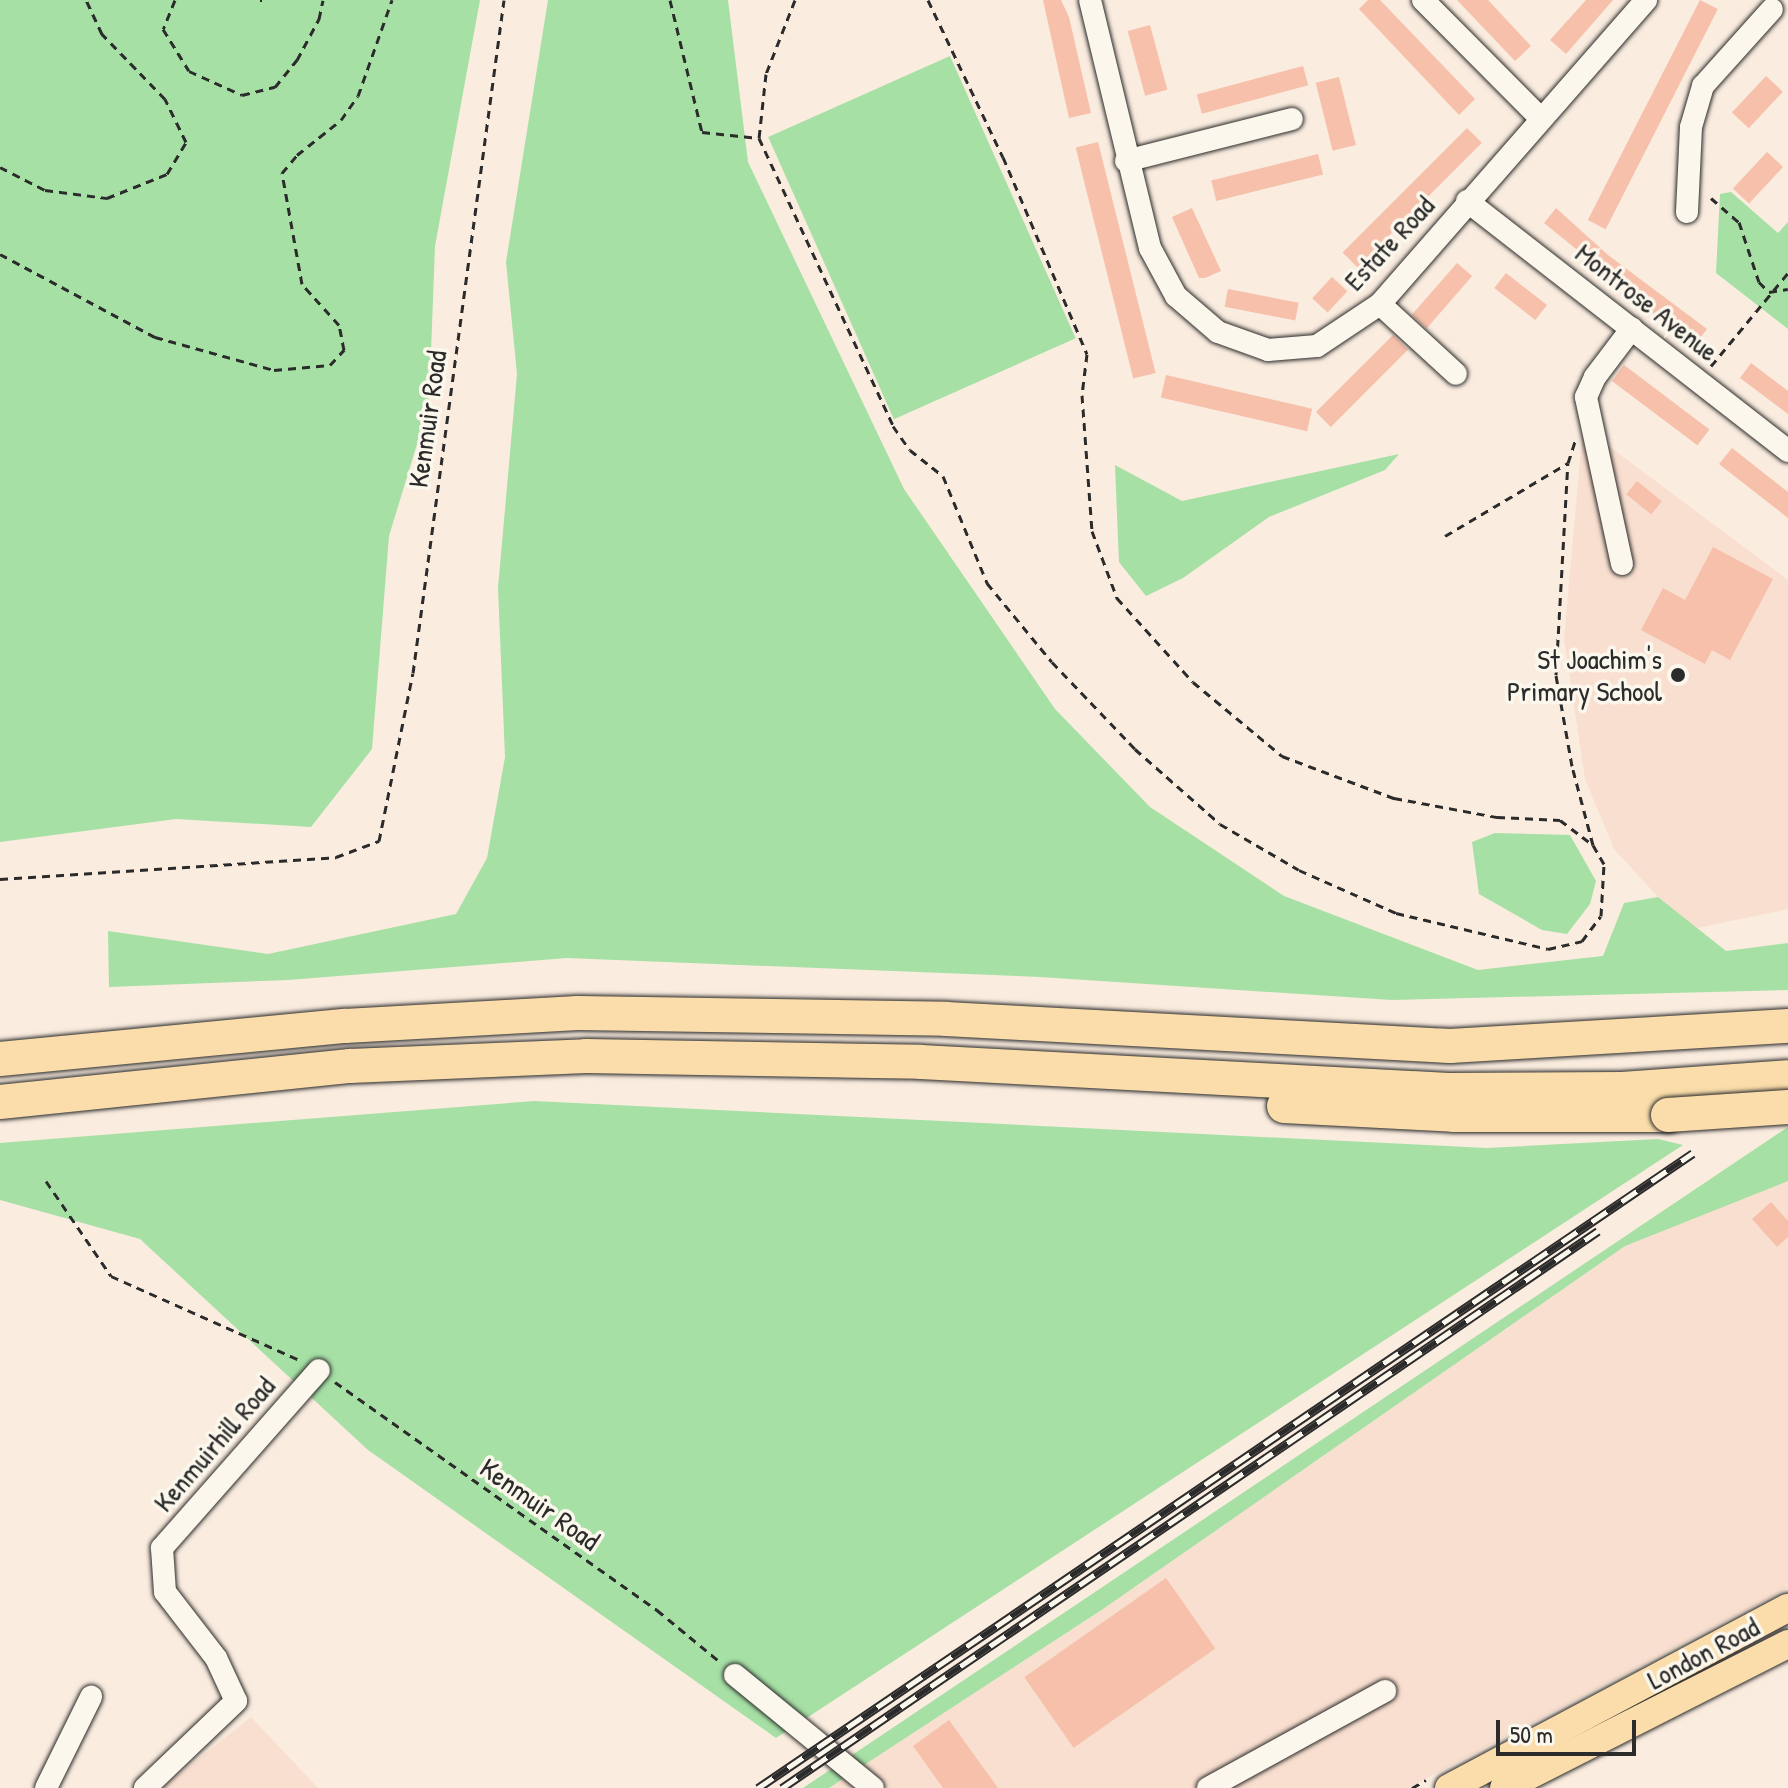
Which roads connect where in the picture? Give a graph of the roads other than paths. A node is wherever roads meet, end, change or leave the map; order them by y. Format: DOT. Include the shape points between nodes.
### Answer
graph roads {
  1 [pos="1090,0"];
  2 [pos="1423,0"];
  3 [pos="1646,0"];
  4 [pos="1775,11"];
  5 [pos="1540,118"];
  6 [pos="1292,119"];
  7 [pos="1126,161"];
  8 [pos="1467,201"];
  9 [pos="1687,212"];
  10 [pos="1380,304"];
  11 [pos="1632,328"];
  12 [pos="1456,374"];
  13 [pos="1788,451"];
  14 [pos="1622,564"];
  15 [pos="1788,1026"];
  16 [pos="586,1056"];
  17 [pos="0,1059"];
  18 [pos="1788,1077"];
  19 [pos="1713,1087"];
  20 [pos="1788,1088"];
  21 [pos="0,1102"];
  22 [pos="1788,1107"];
  23 [pos="319,1370"];
  24 [pos="1788,1608"];
  25 [pos="1788,1644"];
  26 [pos="1717,1645"];
  27 [pos="1731,1672"];
  28 [pos="735,1675"];
  29 [pos="1385,1691"];
  30 [pos="91,1697"];
  31 [pos="46,1788"];
  32 [pos="145,1788"];
  33 [pos="873,1788"];
  34 [pos="1208,1788"];
  35 [pos="1449,1788"];
  36 [pos="1504,1788"];
  1 -- 7 [label="street, Estate Road"];
  2 -- 5 [label="street"];
  3 -- 5 [label="street, Estate Road"];
  4 -- 9 [label="street" via="1703,86 1691,127"];
  5 -- 8 [label="street, Estate Road"];
  6 -- 7 [label="street"];
  7 -- 10 [label="street, Estate Road" via="1150,248 1176,296 1218,332 1268,350 1317,346"];
  8 -- 10 [label="street, Estate Road"];
  8 -- 11 [label="street, Montrose Avenue"];
  10 -- 12 [label="street"];
  11 -- 13 [label="street, Montrose Avenue"];
  11 -- 14 [label="street" via="1586,397"];
  15 -- 17 [label="highway" via="1450,1046 931,1019 578,1013 345,1026"];
  16 -- 19 [label="highway" via="921,1062 1448,1090"];
  16 -- 21 [label="highway" via="350,1066"];
  16 -- 22 [label="highway, bridge" via="1359,1112 1668,1115"];
  18 -- 19 [label="highway"];
  19 -- 20 [label="highway"];
  23 -- 32 [label="street, Kenmuirhill Road" via="162,1548 165,1592 216,1658 236,1701"];
  24 -- 26 [label="main road, London Road"];
  25 -- 27 [label="main road, London Road"];
  26 -- 27 [label="main road"];
  26 -- 35 [label="main road, London Road"];
  27 -- 36 [label="main road, London Road"];
  28 -- 33 [label="street"];
  29 -- 34 [label="street"];
  30 -- 31 [label="street"];
}
